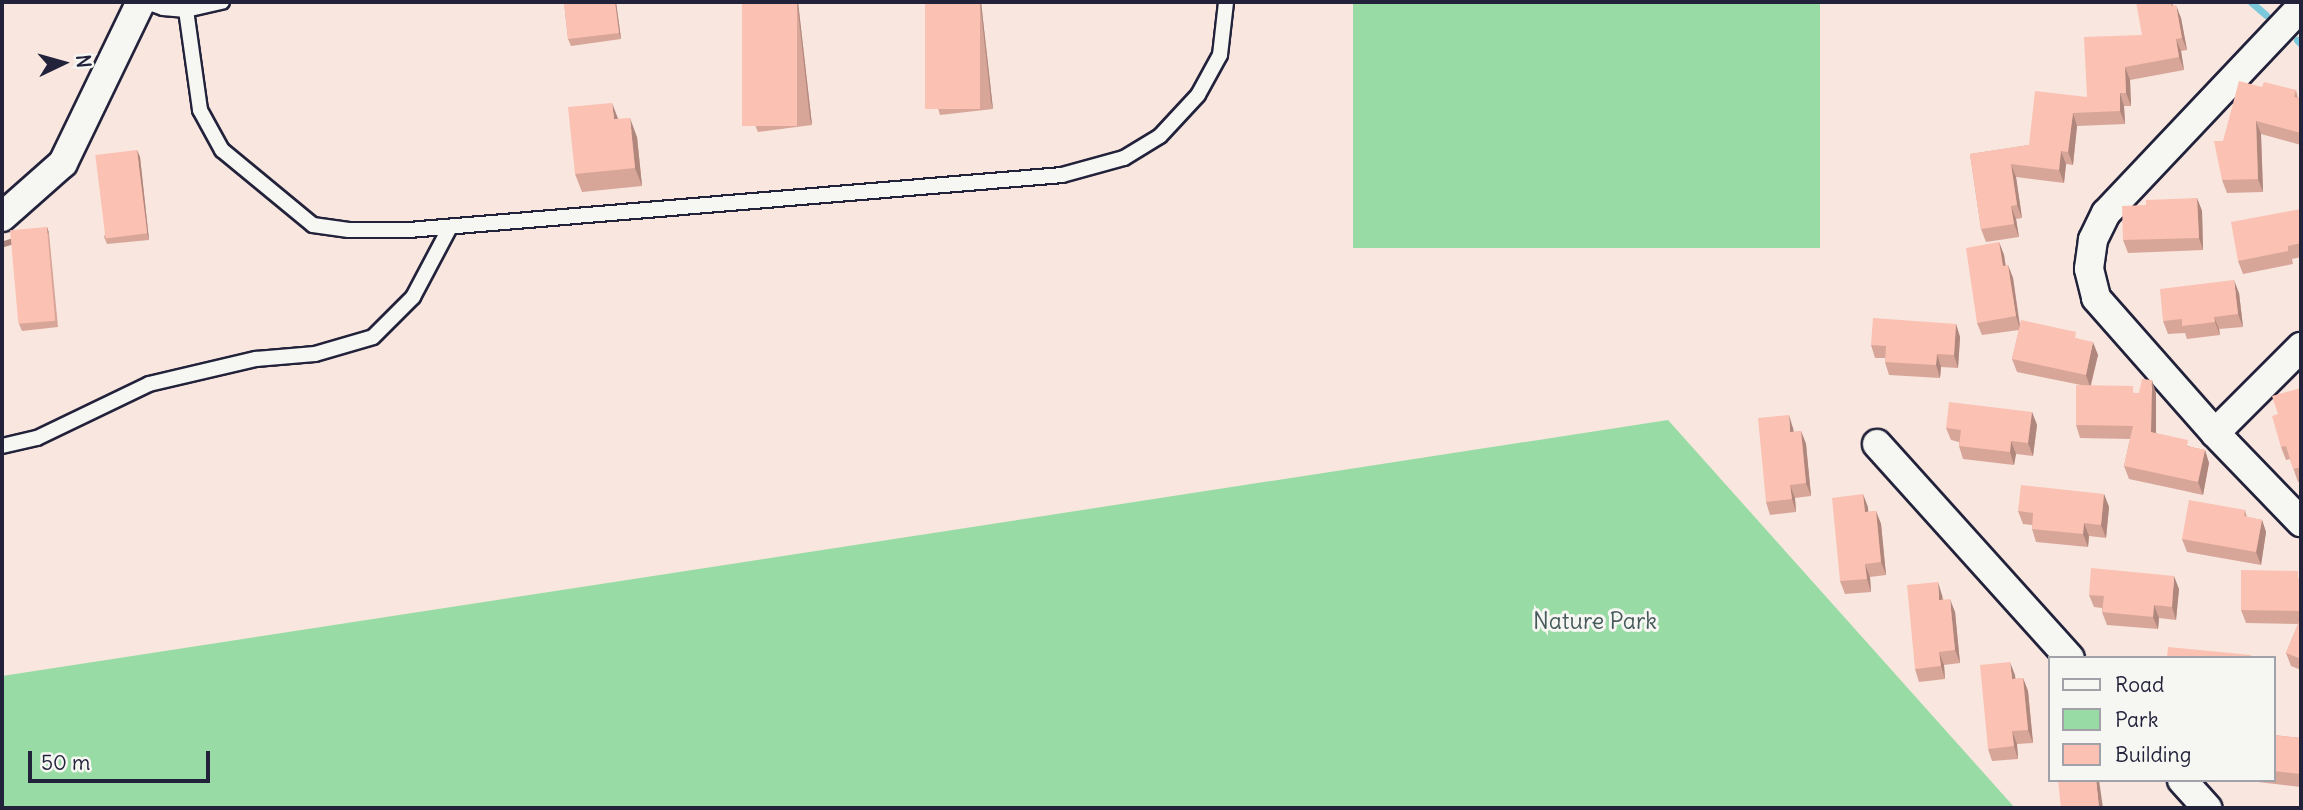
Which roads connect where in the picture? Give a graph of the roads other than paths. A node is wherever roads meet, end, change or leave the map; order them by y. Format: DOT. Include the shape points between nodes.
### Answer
graph roads {
  1 [pos="141,2"];
  2 [pos="146,2"];
  3 [pos="222,2"];
  4 [pos="1226,2"];
  5 [pos="2301,7"];
  6 [pos="186,10"];
  7 [pos="2,217"];
  8 [pos="450,227"];
  9 [pos="2301,347"];
  10 [pos="2215,433"];
  11 [pos="1877,444"];
  12 [pos="2,446"];
  13 [pos="2301,522"];
  14 [pos="2068,656"];
  15 [pos="2184,782"];
  16 [pos="2207,808"];
  1 -- 7 [label="street" via="62,163"];
  2 -- 6 [label="lane"];
  3 -- 6 [label="lane"];
  4 -- 8 [label="lane" via="1220,55 1198,95 1160,136 1124,158 1062,175"];
  5 -- 10 [label="street" via="2106,213 2093,240 2089,269 2096,298"];
  6 -- 8 [label="lane" via="200,110 222,150 313,225 361,230"];
  8 -- 12 [label="lane" via="413,297 373,337 315,354 256,359 149,384 37,438"];
  9 -- 10 [label="street"];
  10 -- 13 [label="street"];
  11 -- 14 [label="street"];
  15 -- 16 [label="street"];
}
